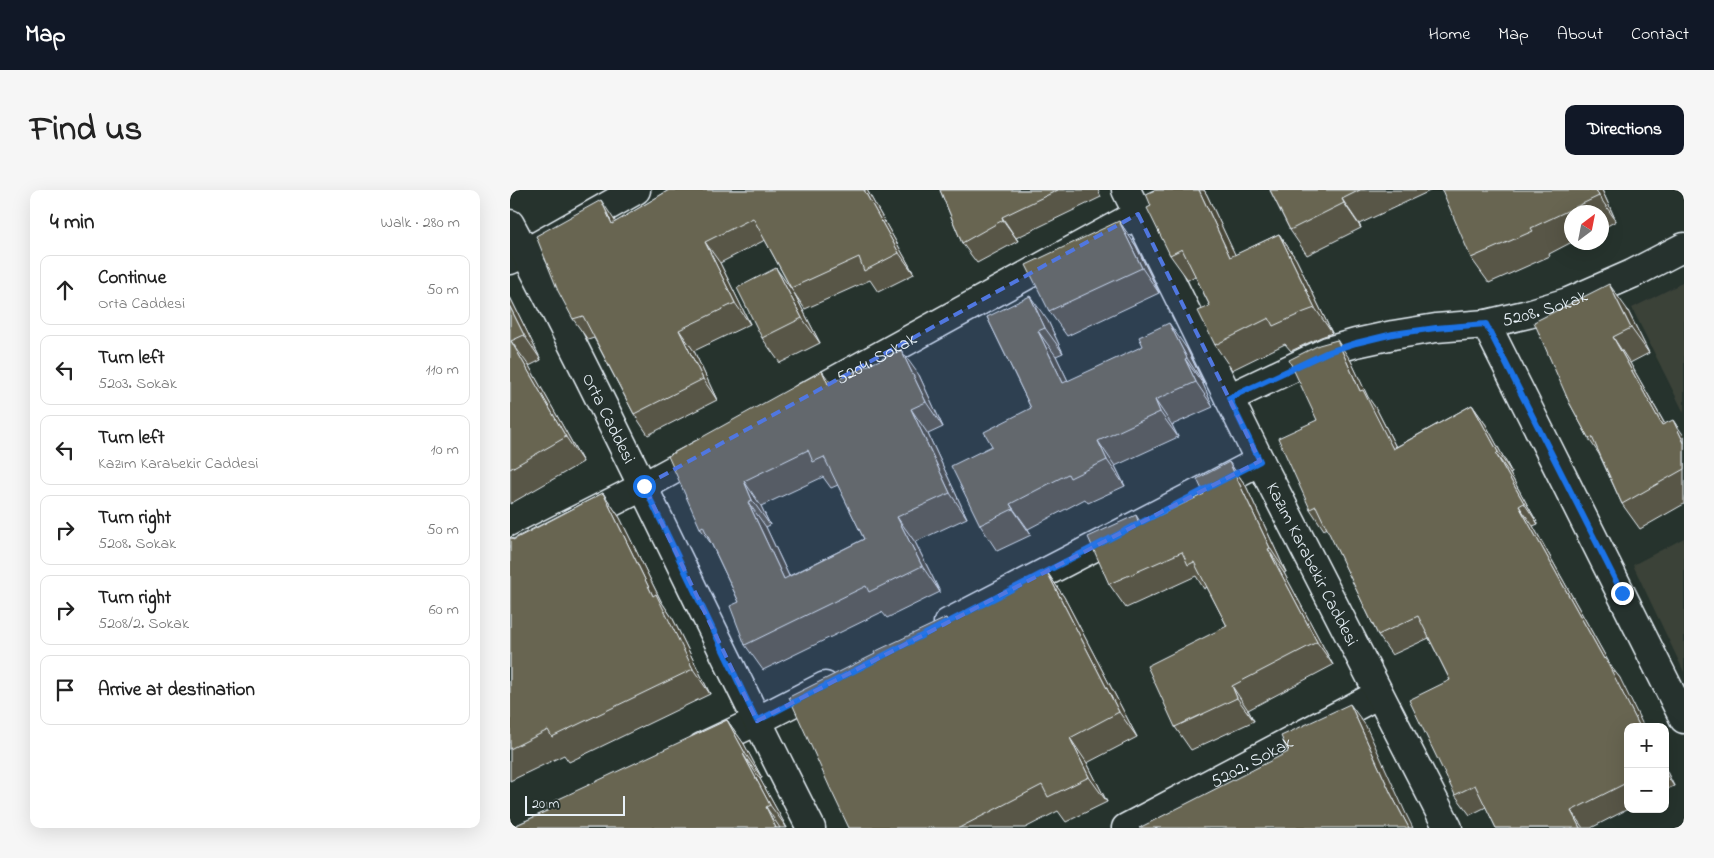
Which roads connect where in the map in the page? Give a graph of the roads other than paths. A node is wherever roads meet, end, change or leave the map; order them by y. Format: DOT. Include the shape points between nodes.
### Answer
graph roads {
  1 [pos="636,190"];
  2 [pos="1126,190"];
  3 [pos="1190,190"];
  4 [pos="1138,214"];
  5 [pos="510,224"];
  6 [pos="1684,247"];
  7 [pos="518,256"];
  8 [pos="1486,324"];
  9 [pos="1229,398"];
  10 [pos="782,410"];
  11 [pos="730,438"];
  12 [pos="1260,461"];
  13 [pos="644,486"];
  14 [pos="510,554"];
  15 [pos="925,635"];
  16 [pos="845,676"];
  17 [pos="1379,694"];
  18 [pos="1684,719"];
  19 [pos="757,721"];
  20 [pos="678,758"];
  21 [pos="811,828"];
  22 [pos="1126,828"];
  23 [pos="1448,828"];
  1 -- 7 [label="street"];
  2 -- 4 [label="street, Kazım Karabekir Caddesi"];
  3 -- 4 [label="street, 5204. Sokak"];
  4 -- 9 [label="street, Kazım Karabekir Caddesi"];
  4 -- 10 [label="street, 5204. Sokak"];
  5 -- 7 [label="street, Orta Caddesi"];
  6 -- 8 [label="street, 5208. Sokak" via="1568,302"];
  7 -- 13 [label="street, Orta Caddesi"];
  8 -- 9 [label="street, 5208. Sokak" via="1393,334 1356,343 1328,352"];
  8 -- 18 [label="street"];
  9 -- 12 [label="street, Kazım Karabekir Caddesi"];
  11 -- 13 [label="street"];
  12 -- 15 [label="street"];
  12 -- 17 [label="street, Kazım Karabekir Caddesi"];
  13 -- 14 [label="street"];
  13 -- 19 [label="street, Orta Caddesi"];
  16 -- 19 [label="street"];
  17 -- 22 [label="street, 5202. Sokak"];
  17 -- 23 [label="street, Kazım Karabekir Caddesi"];
  19 -- 20 [label="street"];
  19 -- 21 [label="street, Orta Caddesi"];
}
